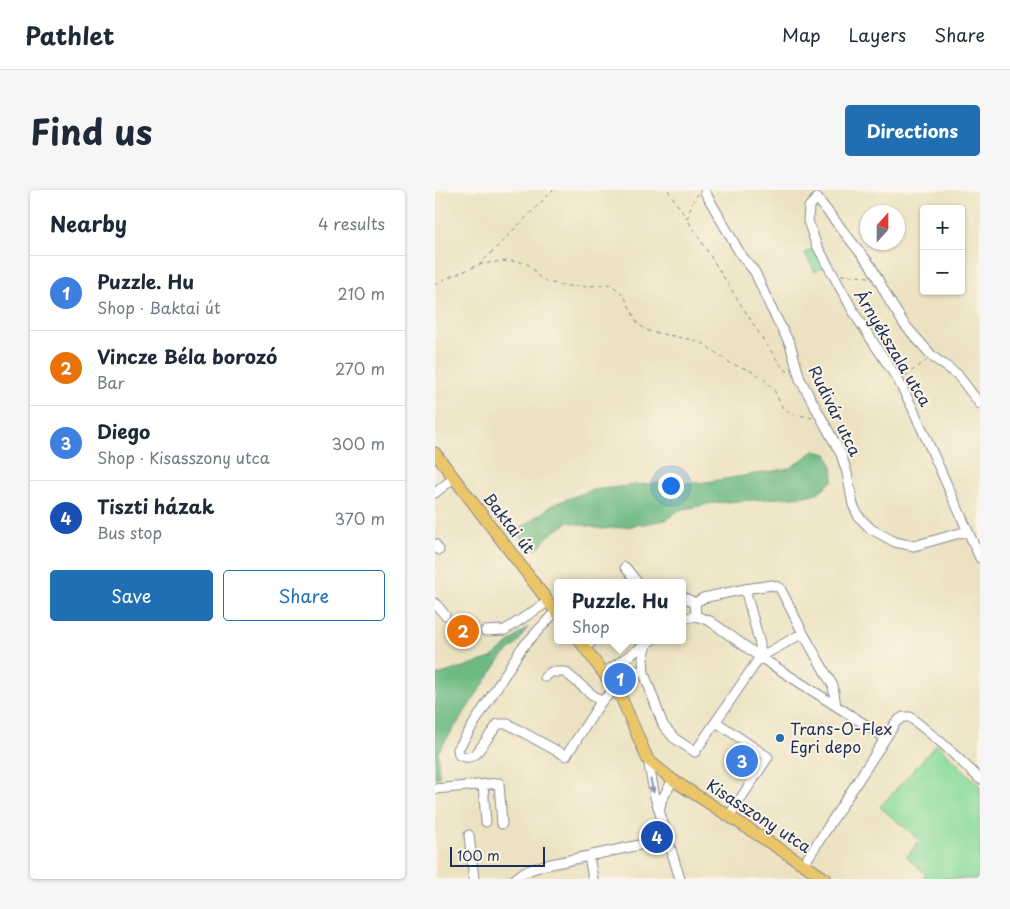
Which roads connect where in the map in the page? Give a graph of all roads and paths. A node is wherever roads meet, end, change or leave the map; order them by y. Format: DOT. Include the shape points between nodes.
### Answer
graph roads {
  1 [pos="553,190"];
  2 [pos="668,190"];
  3 [pos="705,192"];
  4 [pos="687,219"];
  5 [pos="479,264"];
  6 [pos="875,276"];
  7 [pos="833,277"];
  8 [pos="435,285"];
  9 [pos="933,357"];
  10 [pos="800,379"];
  11 [pos="898,380"];
  12 [pos="980,404"];
  13 [pos="823,420"];
  14 [pos="435,453"];
  15 [pos="453,478"];
  16 [pos="435,493"];
  17 [pos="967,531"];
  18 [pos="980,558"];
  19 [pos="625,567"];
  20 [pos="634,579"];
  21 [pos="745,590"];
  22 [pos="686,598"];
  23 [pos="549,601"];
  24 [pos="435,603"];
  25 [pos="695,603"];
  26 [pos="554,608"];
  27 [pos="445,615"];
  28 [pos="554,615"];
  29 [pos="696,616"];
  30 [pos="686,618"];
  31 [pos="485,631"];
  32 [pos="803,633"];
  33 [pos="582,644"];
  34 [pos="648,644"];
  35 [pos="649,644"];
  36 [pos="761,657"];
  37 [pos="644,673"];
  38 [pos="545,677"];
  39 [pos="609,681"];
  40 [pos="601,702"];
  41 [pos="836,706"];
  42 [pos="716,722"];
  43 [pos="886,738"];
  44 [pos="648,760"];
  45 [pos="980,779"];
  46 [pos="673,780"];
  47 [pos="483,785"];
  48 [pos="435,789"];
  49 [pos="659,812"];
  50 [pos="729,816"];
  51 [pos="486,822"];
  52 [pos="502,824"];
  53 [pos="469,835"];
  54 [pos="667,839"];
  55 [pos="589,856"];
  56 [pos="804,864"];
  57 [pos="474,879"];
  58 [pos="515,879"];
  59 [pos="593,879"];
  60 [pos="680,879"];
  61 [pos="826,879"];
  1 -- 5 [label="path"];
  2 -- 4 [label="path"];
  3 -- 4 [label="path" via="694,198"];
  3 -- 10 [label="street, Rudivár utca" via="741,256 755,272 790,344"];
  4 -- 10 [label="path" via="783,368"];
  5 -- 8 [label="path"];
  5 -- 13 [label="path" via="505,260 529,265 541,278 578,288 610,284 623,294 639,324 648,331 704,344 730,363 763,378 789,413"];
  6 -- 7 [label="path" via="846,274"];
  6 -- 7 [label="street, Árnyékszala utca" via="871,266 817,198 809,207 808,221"];
  6 -- 9 [label="street" via="904,324"];
  7 -- 11 [label="street, Árnyékszala utca"];
  9 -- 11 [label="path"];
  9 -- 12 [label="street" via="957,374"];
  10 -- 13 [label="street, Rudivár utca"];
  11 -- 17 [label="street, Árnyékszala utca"];
  13 -- 17 [label="street, Rudivár utca" via="841,454 853,505 871,529 895,542 915,546"];
  14 -- 15 [label="main road, Baktai út"];
  15 -- 16 [label="street"];
  15 -- 23 [label="main road, Baktai út"];
  17 -- 18 [label="street, Árnyékszala utca"];
  19 -- 20 [label="street"];
  21 -- 25 [label="street" via="703,598"];
  21 -- 32 [label="street" via="772,585 780,588"];
  21 -- 36 [label="street"];
  22 -- 25 [label="street"];
  23 -- 26 [label="main road, Baktai út"];
  23 -- 31 [label="street" via="505,630"];
  24 -- 27 [label="street"];
  25 -- 29 [label="street"];
  28 -- 40 [label="street" via="521,649 458,749 459,755 465,758 476,754 498,724 508,724 565,756"];
  29 -- 30 [label="street"];
  29 -- 36 [label="street" via="710,621"];
  32 -- 36 [label="street"];
  32 -- 41 [label="street" via="833,686"];
  33 -- 39 [label="main road"];
  34 -- 39 [label="street"];
  35 -- 37 [label="street" via="643,658"];
  36 -- 41 [label="street"];
  36 -- 42 [label="street"];
  37 -- 39 [label="street" via="629,669"];
  37 -- 42 [label="street" via="663,724 674,738 695,752"];
  38 -- 40 [label="street" via="551,672 565,672"];
  39 -- 40 [label="street"];
  39 -- 44 [label="main road" via="628,710"];
  41 -- 43 [label="street"];
  42 -- 50 [label="street" via="768,757"];
  43 -- 45 [label="street" via="896,722 910,717"];
  43 -- 56 [label="street"];
  44 -- 46 [label="main road"];
  44 -- 49 [label="street, one-way"];
  46 -- 49 [label="street" via="661,800"];
  46 -- 50 [label="main road, Kisasszony utca"];
  47 -- 48 [label="street"];
  47 -- 51 [label="street"];
  47 -- 52 [label="street" via="499,783"];
  49 -- 54 [label="street"];
  50 -- 56 [label="main road, Kisasszony utca"];
  53 -- 57 [label="street"];
  54 -- 55 [label="street"];
  54 -- 60 [label="street"];
  55 -- 58 [label="street" via="533,869"];
  55 -- 59 [label="street"];
  56 -- 61 [label="main road, Kisasszony utca"];
}
